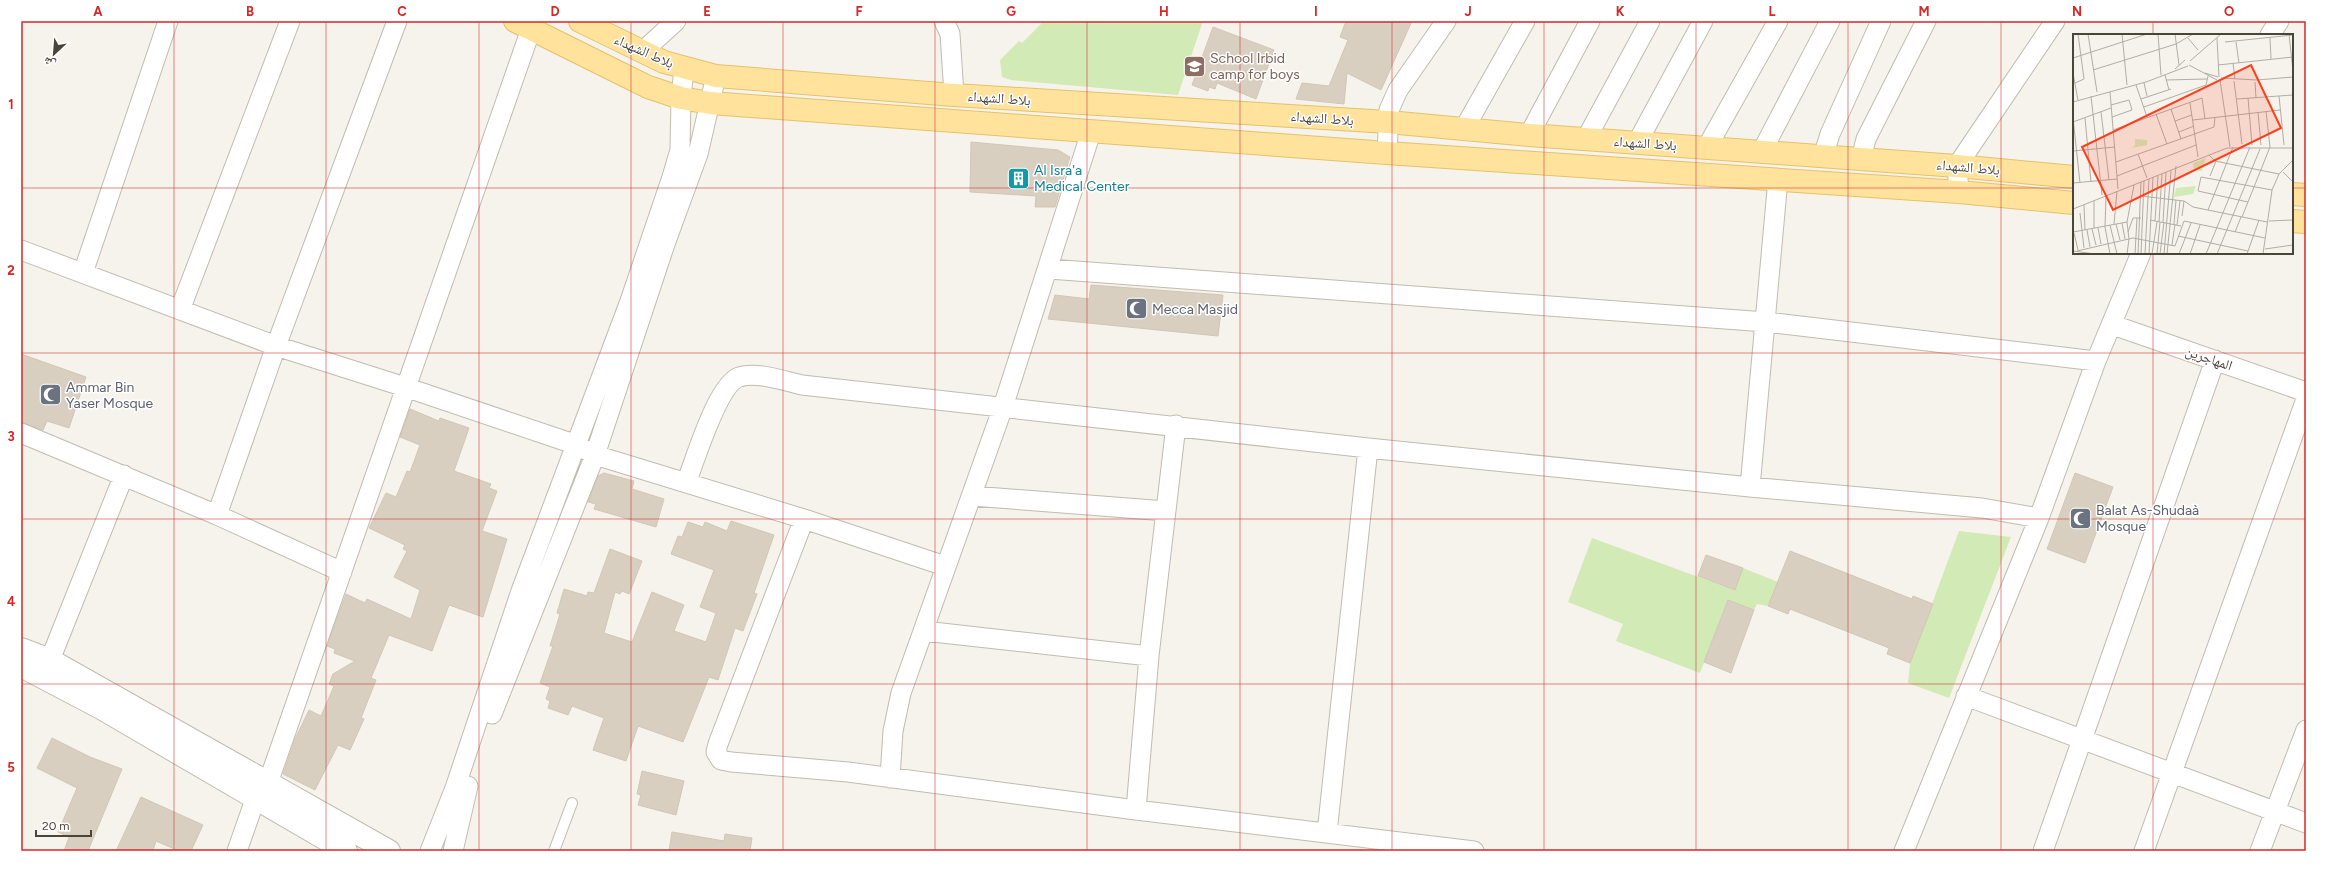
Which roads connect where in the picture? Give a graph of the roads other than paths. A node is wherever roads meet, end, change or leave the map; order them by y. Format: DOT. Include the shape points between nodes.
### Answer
graph roads {
  1 [pos="168,21"];
  2 [pos="290,21"];
  3 [pos="397,21"];
  4 [pos="580,21"];
  5 [pos="676,21"];
  6 [pos="944,21"];
  7 [pos="1446,21"];
  8 [pos="1525,21"];
  9 [pos="1590,21"];
  10 [pos="1650,21"];
  11 [pos="1703,21"];
  12 [pos="1778,21"];
  13 [pos="1830,21"];
  14 [pos="1881,21"];
  15 [pos="1926,21"];
  16 [pos="2055,21"];
  17 [pos="2279,21"];
  18 [pos="523,25"];
  19 [pos="2271,34"];
  20 [pos="642,52"];
  21 [pos="684,68"];
  22 [pos="716,76"];
  23 [pos="954,95"];
  24 [pos="680,98"];
  25 [pos="710,103"];
  26 [pos="1388,122"];
  27 [pos="1464,129"];
  28 [pos="1091,132"];
  29 [pos="1529,135"];
  30 [pos="1586,139"];
  31 [pos="1637,143"];
  32 [pos="1707,147"];
  33 [pos="1387,153"];
  34 [pos="1761,153"];
  35 [pos="1823,157"];
  36 [pos="1861,159"];
  37 [pos="1957,166"];
  38 [pos="2073,177"];
  39 [pos="1778,179"];
  40 [pos="1959,192"];
  41 [pos="2293,194"];
  42 [pos="2306,195"];
  43 [pos="2073,203"];
  44 [pos="2293,221"];
  45 [pos="2306,222"];
  46 [pos="21,250"];
  47 [pos="2141,254"];
  48 [pos="1049,269"];
  49 [pos="83,274"];
  50 [pos="180,310"];
  51 [pos="1766,322"];
  52 [pos="2112,325"];
  53 [pos="276,346"];
  54 [pos="2215,360"];
  55 [pos="2096,361"];
  56 [pos="405,387"];
  57 [pos="2306,392"];
  58 [pos="2306,399"];
  59 [pos="1003,407"];
  60 [pos="1176,425"];
  61 [pos="21,433"];
  62 [pos="576,445"];
  63 [pos="1368,448"];
  64 [pos="595,455"];
  65 [pos="124,475"];
  66 [pos="686,483"];
  67 [pos="1750,488"];
  68 [pos="972,496"];
  69 [pos="1166,511"];
  70 [pos="217,515"];
  71 [pos="2039,518"];
  72 [pos="804,519"];
  73 [pos="945,566"];
  74 [pos="342,572"];
  75 [pos="924,631"];
  76 [pos="21,649"];
  77 [pos="1149,656"];
  78 [pos="50,660"];
  79 [pos="21,666"];
  80 [pos="1966,696"];
  81 [pos="2306,730"];
  82 [pos="2084,740"];
  83 [pos="2173,772"];
  84 [pos="890,778"];
  85 [pos="262,790"];
  86 [pos="572,803"];
  87 [pos="1136,810"];
  88 [pos="2275,811"];
  89 [pos="2306,823"];
  90 [pos="1326,833"];
  91 [pos="1445,850"];
  92 [pos="238,851"];
  93 [pos="346,851"];
  94 [pos="389,851"];
  95 [pos="430,851"];
  96 [pos="453,851"];
  97 [pos="554,851"];
  98 [pos="1474,851"];
  99 [pos="1904,851"];
  100 [pos="2043,851"];
  101 [pos="2144,851"];
  102 [pos="2260,851"];
  1 -- 49 [label="street"];
  2 -- 50 [label="street"];
  3 -- 53 [label="street"];
  4 -- 20 [label="main road, بلاط الشهداء"];
  5 -- 20 [label="street"];
  6 -- 23 [label="street" via="950,34"];
  7 -- 26 [label="street" via="1398,90 1389,110"];
  8 -- 27 [label="street"];
  9 -- 29 [label="street"];
  10 -- 30 [label="street"];
  11 -- 31 [label="street"];
  12 -- 32 [label="street"];
  13 -- 34 [label="street"];
  14 -- 35 [label="street" via="1830,134"];
  15 -- 36 [label="street" via="1866,139"];
  16 -- 37 [label="street"];
  17 -- 19 [label="street"];
  18 -- 24 [label="main road" via="648,87"];
  18 -- 56 [label="street"];
  20 -- 21 [label="main road, بلاط الشهداء"];
  21 -- 22 [label="main road, بلاط الشهداء"];
  21 -- 24 [label="street"];
  22 -- 23 [label="main road, بلاط الشهداء"];
  22 -- 25 [label="street"];
  23 -- 26 [label="main road, بلاط الشهداء"];
  24 -- 25 [label="main road"];
  24 -- 62 [label="street" via="680,150 672,178 630,302"];
  25 -- 28 [label="main road"];
  25 -- 64 [label="street" via="698,154 665,244"];
  26 -- 27 [label="main road, بلاط الشهداء"];
  26 -- 33 [label="street"];
  27 -- 29 [label="main road, بلاط الشهداء"];
  28 -- 33 [label="main road"];
  28 -- 48 [label="street"];
  29 -- 30 [label="main road, بلاط الشهداء"];
  30 -- 31 [label="main road, بلاط الشهداء"];
  31 -- 32 [label="main road, بلاط الشهداء"];
  32 -- 34 [label="main road, بلاط الشهداء"];
  33 -- 39 [label="main road"];
  34 -- 35 [label="main road, بلاط الشهداء"];
  35 -- 36 [label="main road, بلاط الشهداء"];
  36 -- 37 [label="main road, بلاط الشهداء"];
  37 -- 38 [label="main road, بلاط الشهداء"];
  37 -- 40 [label="street"];
  39 -- 40 [label="main road"];
  39 -- 51 [label="street"];
  40 -- 43 [label="main road"];
  41 -- 42 [label="main road"];
  44 -- 45 [label="main road"];
  46 -- 49 [label="street"];
  47 -- 52 [label="street"];
  48 -- 51 [label="street"];
  48 -- 59 [label="street"];
  49 -- 50 [label="street"];
  50 -- 53 [label="street"];
  51 -- 55 [label="street"];
  51 -- 67 [label="street"];
  52 -- 54 [label="street, المهاجرين"];
  52 -- 55 [label="street"];
  53 -- 56 [label="street"];
  53 -- 70 [label="street"];
  54 -- 57 [label="street, المهاجرين"];
  54 -- 82 [label="street"];
  55 -- 71 [label="street"];
  56 -- 62 [label="street"];
  56 -- 74 [label="street"];
  58 -- 83 [label="street"];
  59 -- 60 [label="street"];
  59 -- 66 [label="street" via="802,385 756,376 738,377 727,387 717,403"];
  59 -- 68 [label="street"];
  60 -- 63 [label="street"];
  60 -- 69 [label="street"];
  61 -- 65 [label="street"];
  62 -- 64 [label="street"];
  62 -- 95 [label="street" via="521,591 455,788"];
  63 -- 67 [label="street"];
  63 -- 90 [label="street"];
  64 -- 66 [label="street"];
  64 -- 96 [label="street" via="484,733 467,789"];
  65 -- 70 [label="street"];
  65 -- 78 [label="street"];
  66 -- 72 [label="street"];
  67 -- 71 [label="street" via="1982,508"];
  68 -- 69 [label="street"];
  68 -- 73 [label="street"];
  69 -- 77 [label="street"];
  70 -- 74 [label="street"];
  71 -- 80 [label="street"];
  72 -- 73 [label="street"];
  72 -- 84 [label="street" via="718,744 717,757 731,762"];
  73 -- 75 [label="street"];
  74 -- 85 [label="street"];
  75 -- 77 [label="street"];
  75 -- 84 [label="street" via="901,693 894,731"];
  76 -- 78 [label="street"];
  77 -- 87 [label="street"];
  78 -- 85 [label="street"];
  79 -- 85 [label="street"];
  80 -- 82 [label="street"];
  80 -- 99 [label="street"];
  81 -- 88 [label="street"];
  82 -- 83 [label="street"];
  82 -- 100 [label="street"];
  83 -- 88 [label="street"];
  83 -- 101 [label="street"];
  84 -- 87 [label="street"];
  85 -- 92 [label="street"];
  85 -- 93 [label="street"];
  85 -- 94 [label="street"];
  86 -- 97 [label="lane"];
  87 -- 90 [label="street"];
  88 -- 89 [label="street"];
  88 -- 102 [label="street"];
  90 -- 91 [label="street"];
  91 -- 98 [label="street"];
}
